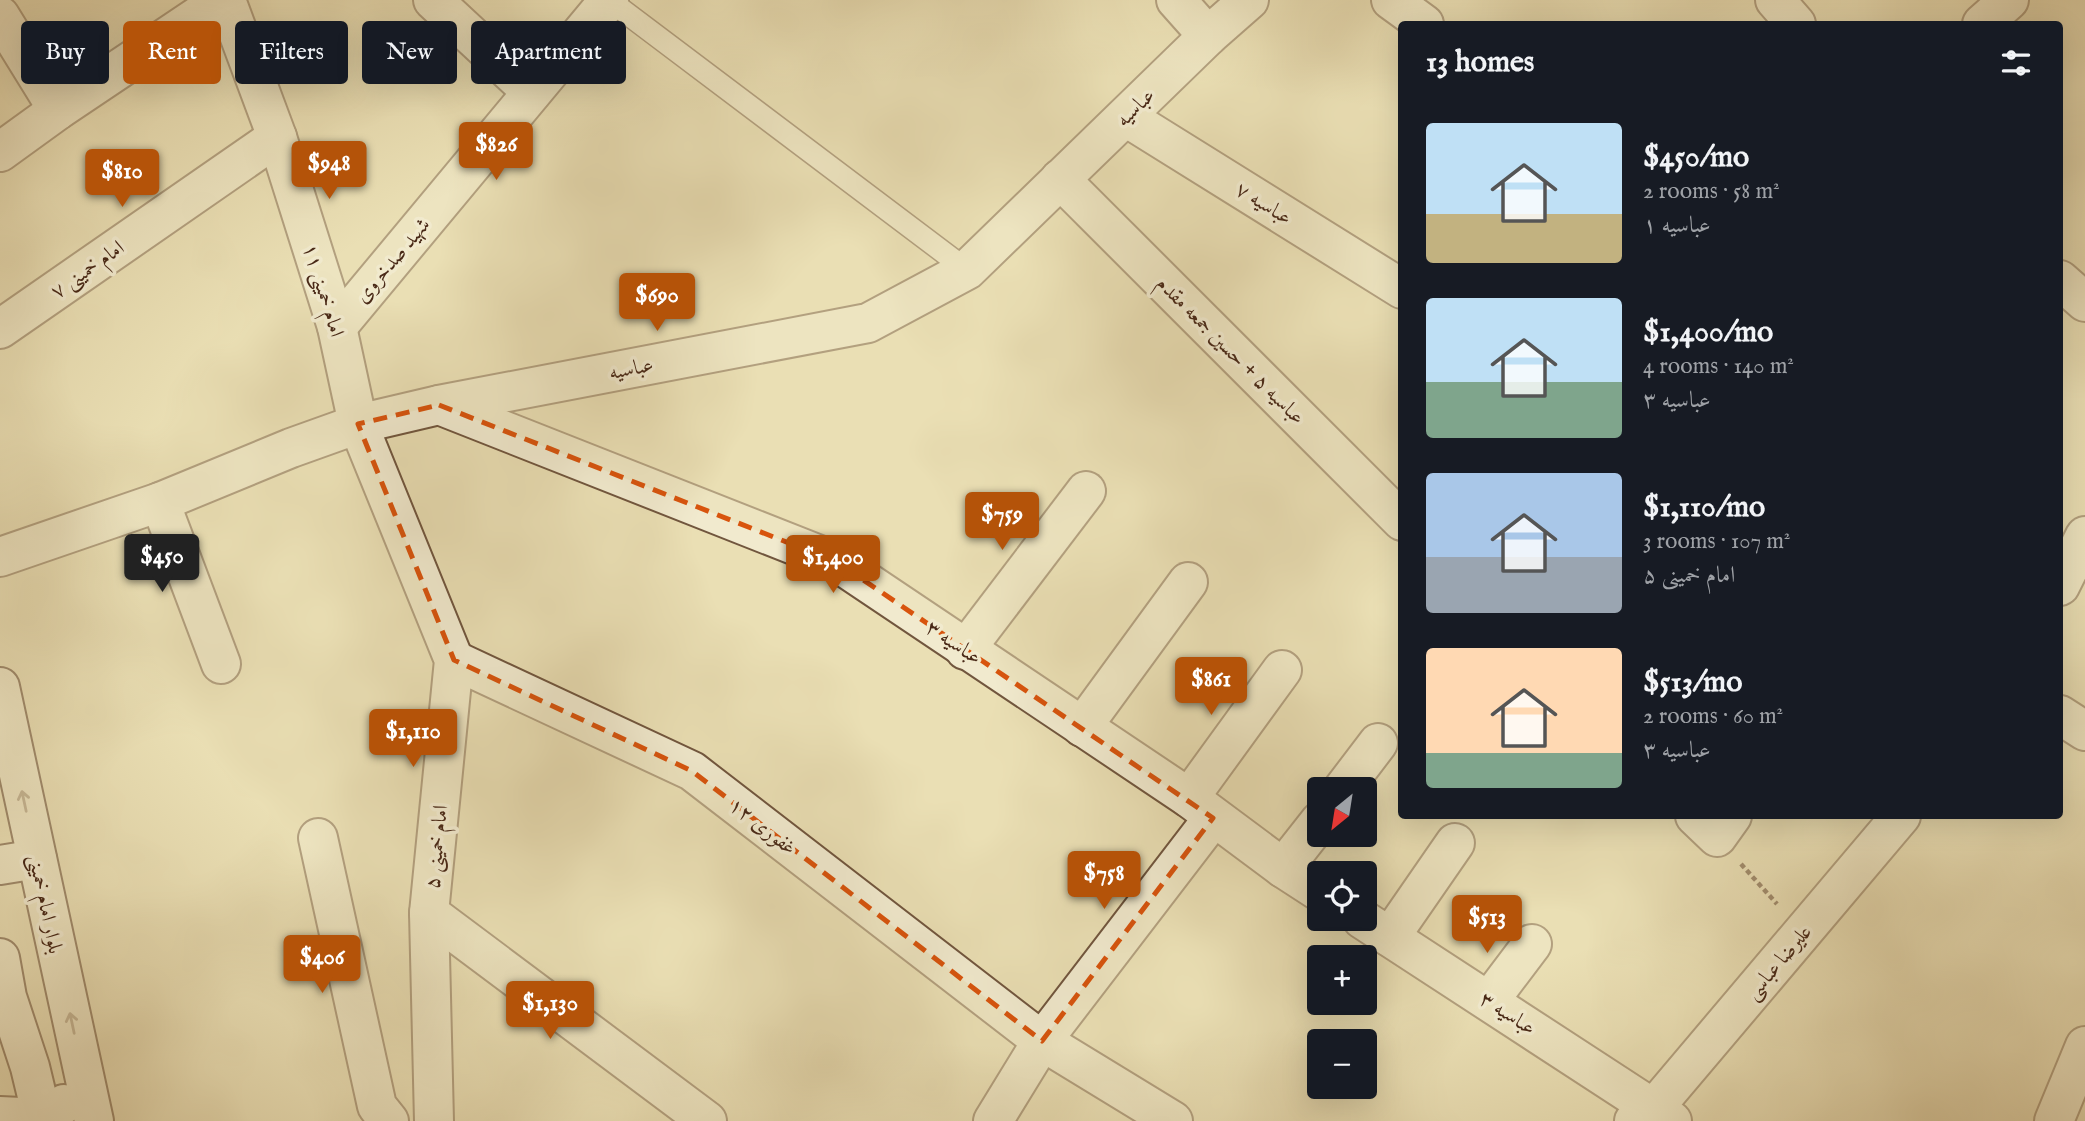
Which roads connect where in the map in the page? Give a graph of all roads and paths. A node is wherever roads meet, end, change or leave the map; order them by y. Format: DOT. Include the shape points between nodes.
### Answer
graph roads {
  1 [pos="224,0"];
  2 [pos="433,0"];
  3 [pos="609,0"];
  4 [pos="1176,0"];
  5 [pos="1249,0"];
  6 [pos="1391,0"];
  7 [pos="1775,0"];
  8 [pos="2009,0"];
  9 [pos="0,16"];
  10 [pos="1420,21"];
  11 [pos="1793,21"];
  12 [pos="1985,21"];
  13 [pos="1208,36"];
  14 [pos="532,93"];
  15 [pos="58,110"];
  16 [pos="1126,117"];
  17 [pos="277,137"];
  18 [pos="0,152"];
  19 [pos="1060,178"];
  20 [pos="967,270"];
  21 [pos="2063,283"];
  22 [pos="1398,287"];
  23 [pos="2085,302"];
  24 [pos="337,327"];
  25 [pos="0,329"];
  26 [pos="439,405"];
  27 [pos="358,424"];
  28 [pos="1086,491"];
  29 [pos="160,502"];
  30 [pos="1398,517"];
  31 [pos="2078,533"];
  32 [pos="0,557"];
  33 [pos="2063,577"];
  34 [pos="1188,582"];
  35 [pos="965,650"];
  36 [pos="454,660"];
  37 [pos="221,664"];
  38 [pos="1282,670"];
  39 [pos="0,687"];
  40 [pos="2063,717"];
  41 [pos="1082,727"];
  42 [pos="2085,731"];
  43 [pos="1378,743"];
  44 [pos="1352,777"];
  45 [pos="1201,808"];
  46 [pos="1898,819"];
  47 [pos="1715,823"];
  48 [pos="318,838"];
  49 [pos="1307,838"];
  50 [pos="1455,843"];
  51 [pos="18,862"];
  52 [pos="1283,868"];
  53 [pos="1307,884"];
  54 [pos="429,914"];
  55 [pos="1377,927"];
  56 [pos="1377,929"];
  57 [pos="1803,933"];
  58 [pos="1532,944"];
  59 [pos="0,958"];
  60 [pos="1489,1001"];
  61 [pos="1042,1041"];
  62 [pos="15,1064"];
  63 [pos="2082,1064"];
  64 [pos="90,1105"];
  65 [pos="0,1116"];
  66 [pos="1653,1117"];
  67 [pos="42,1119"];
  68 [pos="389,1121"];
  69 [pos="434,1121"];
  70 [pos="707,1121"];
  71 [pos="993,1121"];
  72 [pos="1173,1121"];
  73 [pos="2054,1121"];
  1 -- 15 [label="street"];
  1 -- 17 [label="street, امام خمینی ۱۱"];
  2 -- 14 [label="street"];
  3 -- 14 [label="street, شهید صدخروی"];
  3 -- 20 [label="lane"];
  4 -- 13 [label="street"];
  5 -- 13 [label="street, عباسیه"];
  6 -- 10 [label="street"];
  7 -- 11 [label="street"];
  8 -- 12 [label="street"];
  9 -- 15 [label="street"];
  13 -- 16 [label="street, عباسیه"];
  14 -- 24 [label="street, شهید صدخروی"];
  15 -- 18 [label="street"];
  16 -- 19 [label="street, عباسیه"];
  16 -- 22 [label="street, عباسیه ۷"];
  17 -- 24 [label="street, امام خمینی ۱۱"];
  17 -- 25 [label="street, امام خمینی ۷"];
  19 -- 20 [label="street, عباسیه"];
  19 -- 30 [label="street, عباسیه ۵ + حسین جمعه مقدم"];
  20 -- 26 [label="street, عباسیه" via="869,323"];
  21 -- 23 [label="street"];
  24 -- 27 [label="street, امام خمینی ۱۱"];
  26 -- 27 [label="street, عباسیه"];
  26 -- 35 [label="street, عباسیه ۳" via="837,562"];
  27 -- 29 [label="street, عباسیه"];
  27 -- 36 [label="street, امام خمینی ۵"];
  28 -- 35 [label="street"];
  29 -- 32 [label="street, عباسیه"];
  29 -- 37 [label="street"];
  31 -- 33 [label="street"];
  34 -- 41 [label="street"];
  35 -- 41 [label="street, عباسیه ۳"];
  36 -- 54 [label="street, امام خمینی ۵"];
  36 -- 61 [label="street, غفوری ۱۲" via="692,771"];
  38 -- 45 [label="street"];
  51 -- 39 [label="street, بلوار امام خمینی, one-way"];
  40 -- 42 [label="street"];
  41 -- 45 [label="street, عباسیه ۳"];
  43 -- 44 [label="street"];
  45 -- 52 [label="street, عباسیه ۳"];
  45 -- 61 [label="street"];
  46 -- 57 [label="street, علیرضا عباسی"];
  47 -- 57 [label="path"];
  48 -- 68 [label="street" via="377,1106"];
  49 -- 52 [label="street"];
  50 -- 55 [label="street"];
  64 -- 51 [label="street, بلوار امام خمینی, one-way"];
  52 -- 53 [label="street, عباسیه ۳"];
  54 -- 69 [label="street, امام خمینی ۵"];
  54 -- 70 [label="street"];
  56 -- 60 [label="street, عباسیه ۳"];
  57 -- 66 [label="street, علیرضا عباسی"];
  58 -- 60 [label="street"];
  59 -- 62 [label="street"];
  60 -- 66 [label="street, عباسیه ۳"];
  61 -- 71 [label="street"];
  61 -- 72 [label="street, غفوری ۱۲"];
  62 -- 64 [label="street"];
  62 -- 67 [label="street"];
  63 -- 73 [label="street"];
  64 -- 67 [label="street"];
  65 -- 67 [label="street"];
}
